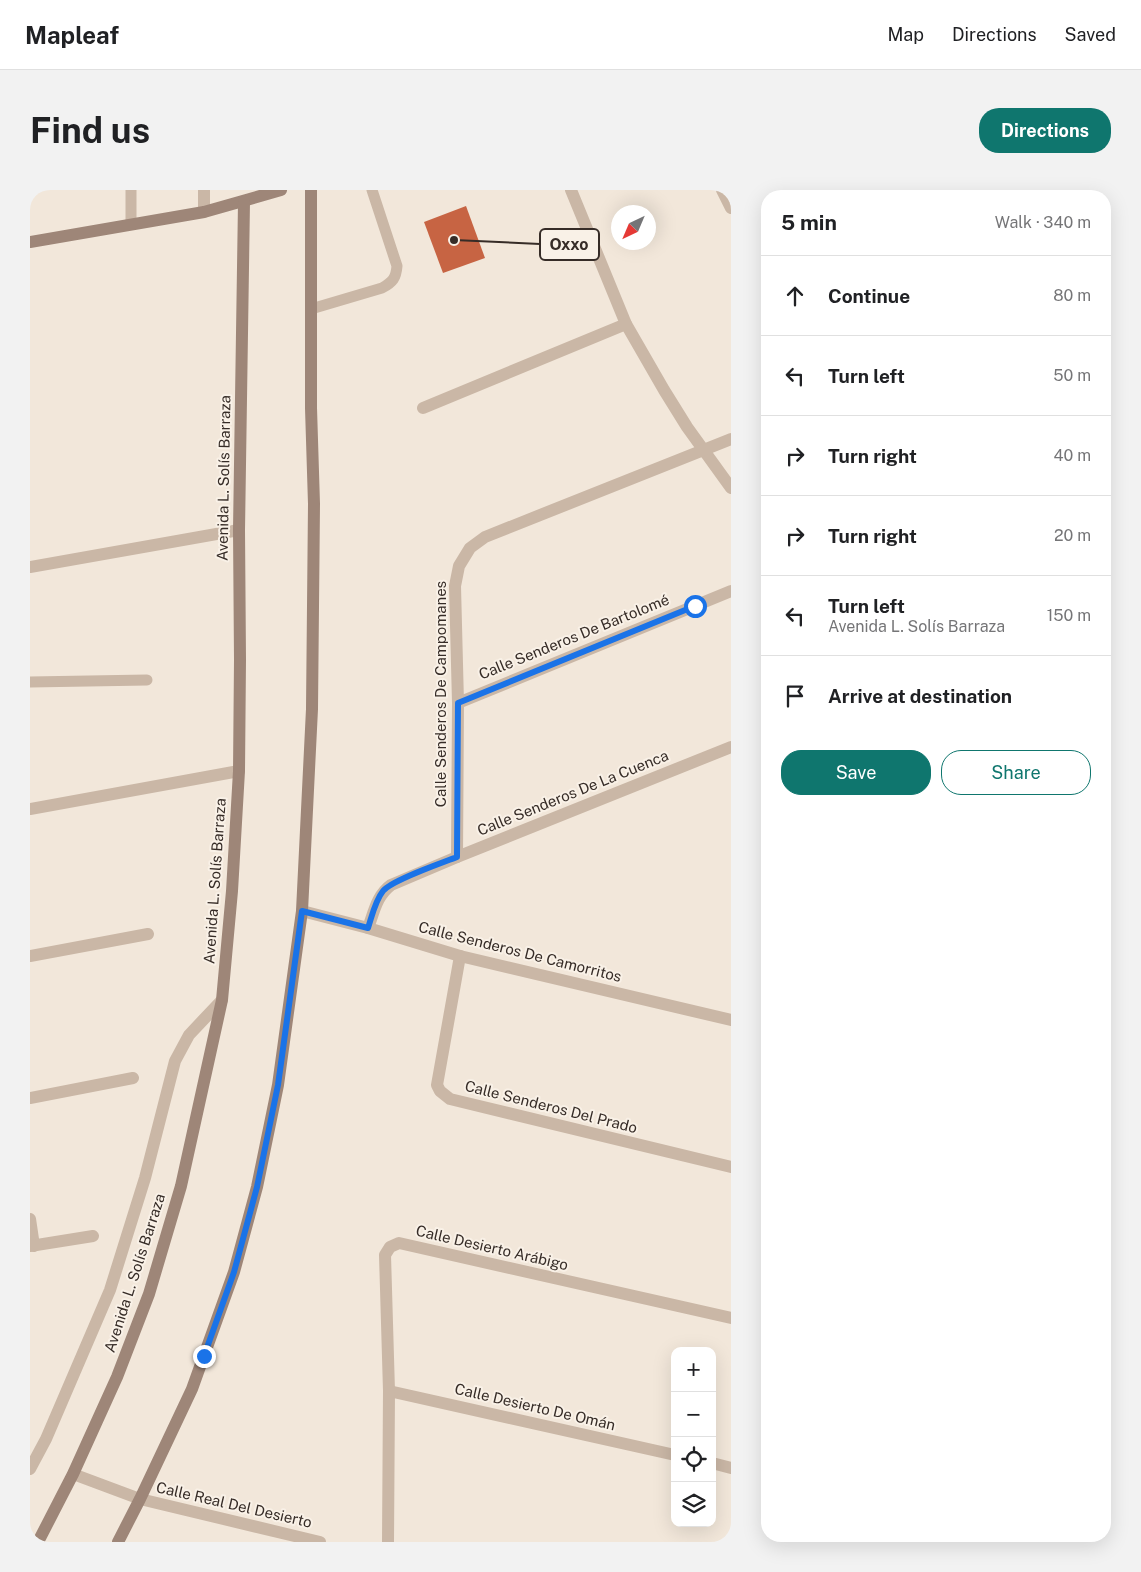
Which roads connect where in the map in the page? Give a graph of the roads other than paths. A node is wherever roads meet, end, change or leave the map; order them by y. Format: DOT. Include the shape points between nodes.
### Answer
graph roads {
  1 [pos="131,190"];
  2 [pos="204,190"];
  3 [pos="281,190"];
  4 [pos="311,190"];
  5 [pos="372,190"];
  6 [pos="571,190"];
  7 [pos="722,190"];
  8 [pos="244,196"];
  9 [pos="731,208"];
  10 [pos="204,212"];
  11 [pos="130,224"];
  12 [pos="30,242"];
  13 [pos="311,309"];
  14 [pos="626,324"];
  15 [pos="423,408"];
  16 [pos="731,439"];
  17 [pos="703,450"];
  18 [pos="731,488"];
  19 [pos="239,530"];
  20 [pos="30,567"];
  21 [pos="731,591"];
  22 [pos="147,680"];
  23 [pos="30,682"];
  24 [pos="458,703"];
  25 [pos="731,747"];
  26 [pos="239,772"];
  27 [pos="30,809"];
  28 [pos="457,857"];
  29 [pos="302,911"];
  30 [pos="368,928"];
  31 [pos="148,934"];
  32 [pos="30,956"];
  33 [pos="460,956"];
  34 [pos="222,1000"];
  35 [pos="731,1020"];
  36 [pos="133,1078"];
  37 [pos="30,1098"];
  38 [pos="731,1167"];
  39 [pos="30,1219"];
  40 [pos="93,1236"];
  41 [pos="32,1246"];
  42 [pos="731,1318"];
  43 [pos="389,1391"];
  44 [pos="671,1454"];
  45 [pos="716,1464"];
  46 [pos="731,1468"];
  47 [pos="30,1469"];
  48 [pos="73,1474"];
  49 [pos="140,1499"];
  50 [pos="272,1536"];
  51 [pos="38,1542"];
  52 [pos="118,1542"];
  53 [pos="320,1542"];
  54 [pos="388,1542"];
  1 -- 11 [label="lane"];
  2 -- 10 [label="street"];
  3 -- 8 [label="main road"];
  4 -- 13 [label="main road"];
  5 -- 13 [label="lane" via="397,266 396,276 392,283 382,288"];
  6 -- 14 [label="street"];
  7 -- 9 [label="street"];
  8 -- 10 [label="main road"];
  8 -- 19 [label="main road, Avenida L. Solís Barraza"];
  10 -- 11 [label="main road"];
  11 -- 12 [label="main road"];
  13 -- 29 [label="main road" via="314,504 312,709"];
  14 -- 15 [label="street"];
  14 -- 17 [label="street"];
  16 -- 17 [label="street, Calle Senderos De Campomanes"];
  17 -- 18 [label="street"];
  17 -- 24 [label="street, Calle Senderos De Campomanes" via="486,537 470,548 459,566 455,586"];
  19 -- 20 [label="street"];
  19 -- 26 [label="main road, Avenida L. Solís Barraza"];
  21 -- 24 [label="street, Calle Senderos De Bartolomé"];
  22 -- 23 [label="lane"];
  24 -- 28 [label="street, Calle Senderos De Campomanes"];
  25 -- 28 [label="street, Calle Senderos De La Cuenca"];
  26 -- 27 [label="street"];
  26 -- 34 [label="main road, Avenida L. Solís Barraza"];
  28 -- 30 [label="street, Calle Senderos De La Cuenca" via="384,890"];
  29 -- 30 [label="street, Calle Senderos De Camorritos"];
  29 -- 49 [label="main road" via="278,1085 257,1187 234,1272 192,1389"];
  30 -- 33 [label="street, Calle Senderos De Camorritos"];
  31 -- 32 [label="street"];
  33 -- 35 [label="street, Calle Senderos De Camorritos"];
  33 -- 38 [label="street, Calle Senderos Del Prado" via="437,1085 444,1096"];
  34 -- 47 [label="street" via="189,1035 175,1061 145,1178 110,1290"];
  34 -- 48 [label="main road, Avenida L. Solís Barraza" via="181,1186 149,1294 117,1378"];
  36 -- 37 [label="street"];
  39 -- 41 [label="street"];
  40 -- 41 [label="street"];
  42 -- 43 [label="street, Calle Desierto Arábigo" via="395,1244 386,1255"];
  43 -- 44 [label="street, Calle Desierto De Omán"];
  43 -- 54 [label="street, Calle Desierto Arábigo"];
  45 -- 46 [label="street"];
  48 -- 49 [label="street, Calle Real Del Desierto"];
  48 -- 51 [label="main road, Avenida L. Solís Barraza"];
  49 -- 50 [label="street, Calle Real Del Desierto"];
  49 -- 52 [label="main road"];
  50 -- 53 [label="street, Calle Real Del Desierto"];
}
